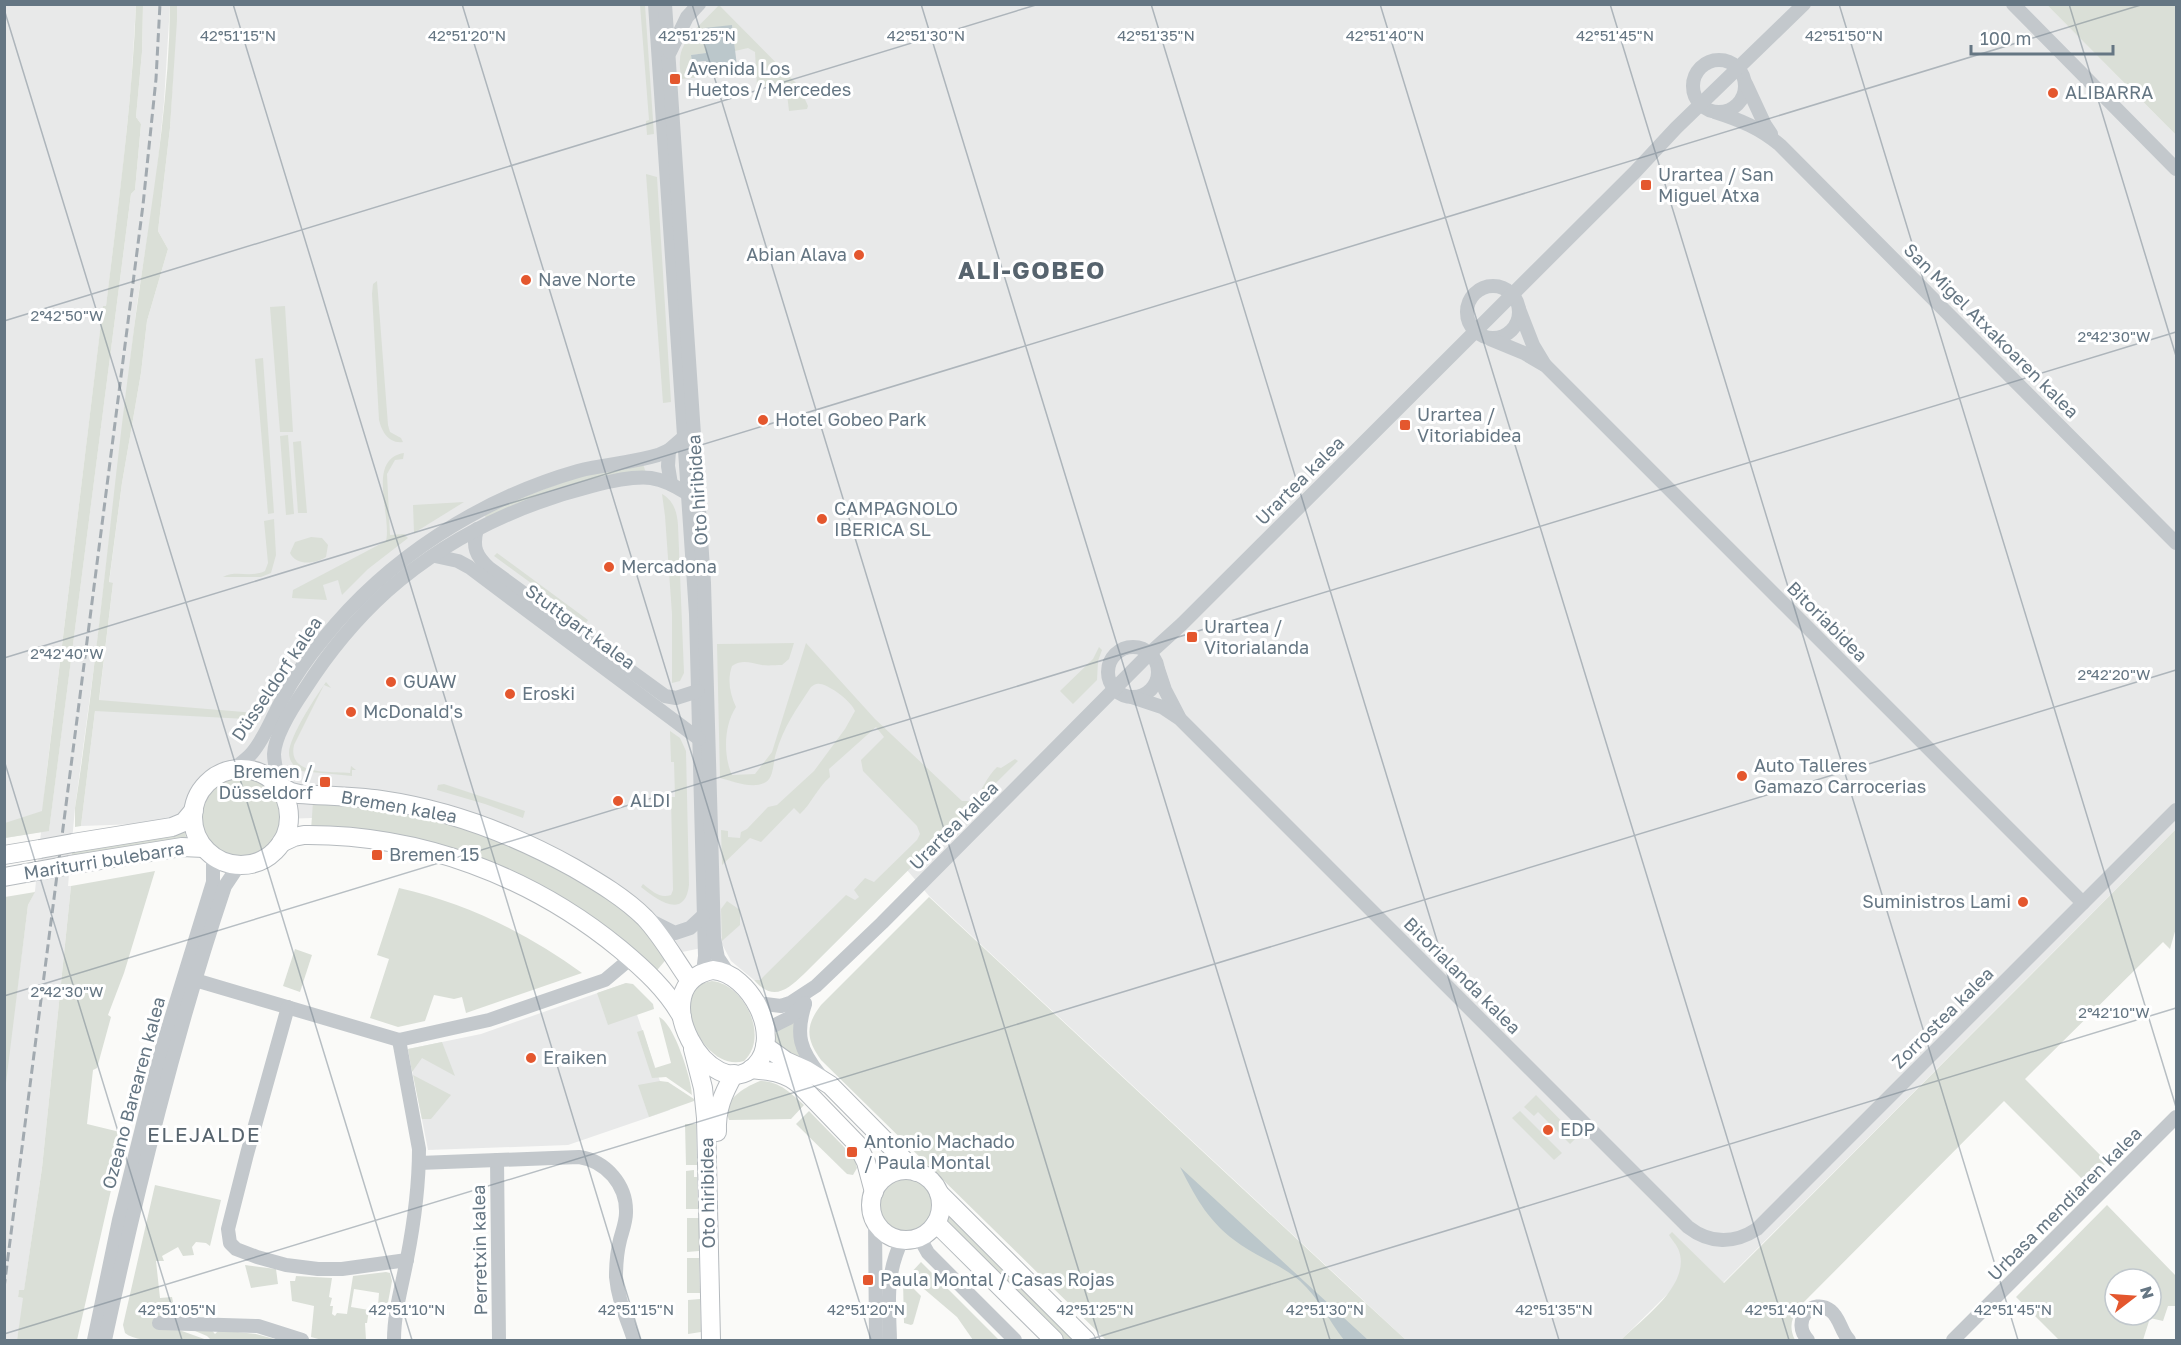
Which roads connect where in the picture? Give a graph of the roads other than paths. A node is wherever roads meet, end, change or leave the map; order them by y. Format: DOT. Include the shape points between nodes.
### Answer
graph roads {
  1 [pos="655,4"];
  2 [pos="665,4"];
  3 [pos="699,4"];
  4 [pos="1804,4"];
  5 [pos="2013,4"];
  6 [pos="687,11"];
  7 [pos="669,54"];
  8 [pos="1739,69"];
  9 [pos="1745,82"];
  10 [pos="1701,105"];
  11 [pos="1715,112"];
  12 [pos="1780,145"];
  13 [pos="2176,169"];
  14 [pos="1513,294"];
  15 [pos="1519,308"];
  16 [pos="1474,332"];
  17 [pos="1490,339"];
  18 [pos="1546,366"];
  19 [pos="684,437"];
  20 [pos="669,450"];
  21 [pos="671,484"];
  22 [pos="688,494"];
  23 [pos="477,529"];
  24 [pos="2176,543"];
  25 [pos="435,556"];
  26 [pos="1150,653"];
  27 [pos="1158,667"];
  28 [pos="1115,688"];
  29 [pos="698,691"];
  30 [pos="1132,697"];
  31 [pos="1180,719"];
  32 [pos="699,739"];
  33 [pos="231,771"];
  34 [pos="280,789"];
  35 [pos="194,810"];
  36 [pos="2176,810"];
  37 [pos="281,843"];
  38 [pos="208,852"];
  39 [pos="4,855"];
  40 [pos="239,865"];
  41 [pos="4,877"];
  42 [pos="2083,903"];
  43 [pos="703,916"];
  44 [pos="645,918"];
  45 [pos="629,956"];
  46 [pos="728,973"];
  47 [pos="696,976"];
  48 [pos="195,980"];
  49 [pos="816,986"];
  50 [pos="757,1003"];
  51 [pos="805,1004"];
  52 [pos="288,1007"];
  53 [pos="682,1017"];
  54 [pos="765,1038"];
  55 [pos="399,1040"];
  56 [pos="693,1048"];
  57 [pos="742,1072"];
  58 [pos="825,1081"];
  59 [pos="2176,1118"];
  60 [pos="497,1160"];
  61 [pos="419,1163"];
  62 [pos="916,1172"];
  63 [pos="874,1192"];
  64 [pos="939,1193"];
  65 [pos="875,1221"];
  66 [pos="936,1223"];
  67 [pos="923,1236"];
  68 [pos="902,1240"];
  69 [pos="1728,1240"];
  70 [pos="407,1260"];
  71 [pos="159,1323"];
  72 [pos="94,1341"];
  73 [pos="105,1341"];
  74 [pos="302,1341"];
  75 [pos="394,1341"];
  76 [pos="499,1341"];
  77 [pos="634,1341"];
  78 [pos="711,1341"];
  79 [pos="722,1341"];
  80 [pos="876,1341"];
  81 [pos="890,1341"];
  82 [pos="1015,1341"];
  83 [pos="1054,1341"];
  84 [pos="1086,1341"];
  85 [pos="1808,1341"];
  86 [pos="1849,1341"];
  87 [pos="1953,1341"];
  1 -- 19 [label="street, Oto hiribidea"];
  2 -- 7 [label="street, Oto hiribidea"];
  3 -- 6 [label="street"];
  4 -- 8 [label="street, Urartea kalea"];
  5 -- 13 [label="street"];
  6 -- 7 [label="street"];
  7 -- 46 [label="street, Oto hiribidea" via="704,583 714,938 718,957"];
  8 -- 9 [label="street"];
  8 -- 10 [label="street, Urartea kalea"];
  8 -- 10 [label="street" via="1723,60 1703,65 1693,84"];
  9 -- 11 [label="street" via="1738,105"];
  9 -- 12 [label="street, San Migel Atxakoaren kalea" via="1765,125"];
  10 -- 11 [label="street"];
  10 -- 14 [label="street, Urartea kalea"];
  11 -- 12 [label="street, San Migel Atxakoaren kalea" via="1763,131"];
  12 -- 24 [label="street, San Migel Atxakoaren kalea"];
  14 -- 15 [label="street"];
  14 -- 16 [label="street, Urartea kalea"];
  14 -- 16 [label="street" via="1497,286 1475,293 1467,314"];
  15 -- 17 [label="street" via="1516,326 1510,333"];
  15 -- 18 [label="street, Bitoriabidea"];
  16 -- 17 [label="street"];
  16 -- 26 [label="street, Urartea kalea"];
  17 -- 18 [label="street, Bitoriabidea" via="1524,352"];
  18 -- 42 [label="street, Bitoriabidea"];
  19 -- 20 [label="street, Düsseldorf kalea"];
  19 -- 22 [label="street, Oto hiribidea"];
  20 -- 21 [label="street"];
  20 -- 33 [label="street, Düsseldorf kalea" via="645,459 579,471 528,489 479,510 408,555 335,624 286,693 252,753"];
  21 -- 22 [label="street, Düsseldorf kalea"];
  21 -- 23 [label="street, Düsseldorf kalea" via="642,478 602,483 513,511"];
  22 -- 29 [label="street, Oto hiribidea"];
  23 -- 25 [label="street, Düsseldorf kalea"];
  23 -- 29 [label="street, Stuttgart kalea" via="475,552 489,568 665,696 676,698"];
  25 -- 32 [label="street, Stuttgart kalea" via="458,561 474,571"];
  25 -- 34 [label="street, Düsseldorf kalea" via="416,567 363,614 310,680 276,744"];
  26 -- 27 [label="street"];
  26 -- 28 [label="street, Urartea kalea"];
  26 -- 28 [label="street" via="1133,647 1116,654 1108,671"];
  27 -- 30 [label="street" via="1152,688"];
  27 -- 31 [label="street, Bitorialanda kalea"];
  28 -- 30 [label="street"];
  28 -- 49 [label="street, Urartea kalea"];
  29 -- 32 [label="street, Oto hiribidea"];
  30 -- 31 [label="street, Bitorialanda kalea" via="1162,707"];
  31 -- 69 [label="street, Bitorialanda kalea" via="1688,1227 1698,1235"];
  32 -- 43 [label="street, Oto hiribidea"];
  33 -- 34 [label="main road" via="258,773"];
  33 -- 35 [label="main road" via="210,781"];
  34 -- 37 [label="main road" via="288,807 288,826"];
  34 -- 44 [label="main road, Bremen kalea" via="416,806 481,824 591,878"];
  35 -- 38 [label="main road" via="195,830"];
  35 -- 39 [label="main road, Mariturri bulebarra, bridge" via="184,822 172,827"];
  36 -- 42 [label="street, Zorrostea kalea"];
  37 -- 40 [label="main road" via="263,860"];
  37 -- 45 [label="main road, Bremen kalea" via="304,835 353,837 452,857 550,901"];
  38 -- 40 [label="main road" via="221,861"];
  38 -- 41 [label="main road, Mariturri bulebarra, bridge" via="182,847"];
  38 -- 72 [label="street, Ozeano Barearen kalea" via="213,882 162,1048 119,1220"];
  40 -- 48 [label="street, Ozeano Barearen kalea" via="225,886"];
  42 -- 69 [label="street, Zorrostea kalea" via="1757,1229"];
  43 -- 44 [label="street, Bremen kalea" via="690,928 675,933"];
  43 -- 47 [label="street, Oto hiribidea" via="705,956"];
  44 -- 47 [label="main road, Bremen kalea"];
  45 -- 53 [label="main road, Bremen kalea" via="656,981"];
  45 -- 55 [label="street" via="605,980 489,1020"];
  46 -- 47 [label="main road" via="712,970"];
  46 -- 50 [label="main road"];
  47 -- 53 [label="main road" via="682,996"];
  48 -- 52 [label="street"];
  48 -- 73 [label="street, Ozeano Barearen kalea" via="154,1129"];
  49 -- 50 [label="street, Urartea kalea" via="781,1006"];
  49 -- 51 [label="street, Urartea kalea"];
  50 -- 54 [label="main road"];
  51 -- 54 [label="street, Urartea kalea"];
  51 -- 58 [label="street" via="799,1038 803,1051"];
  52 -- 55 [label="street"];
  52 -- 70 [label="street" via="228,1229 230,1243 239,1251 276,1262 318,1269"];
  53 -- 56 [label="main road"];
  54 -- 57 [label="main road" via="758,1062"];
  54 -- 58 [label="main road" via="786,1061"];
  55 -- 61 [label="street"];
  56 -- 57 [label="main road" via="712,1067 727,1074"];
  56 -- 78 [label="main road, Oto hiribidea" via="706,1118"];
  57 -- 63 [label="main road" via="777,1072 800,1085 857,1144"];
  57 -- 79 [label="main road, Oto hiribidea" via="723,1093 717,1119"];
  58 -- 62 [label="main road"];
  59 -- 87 [label="street, Urbasa mendiaren kalea"];
  60 -- 61 [label="street"];
  60 -- 76 [label="street, Perretxin kalea"];
  60 -- 77 [label="street" via="586,1158 602,1166 617,1181 627,1215 617,1256 618,1290"];
  61 -- 70 [label="street"];
  62 -- 63 [label="main road" via="886,1176"];
  62 -- 64 [label="main road" via="930,1180"];
  63 -- 65 [label="main road" via="871,1207"];
  64 -- 66 [label="main road"];
  64 -- 84 [label="main road"];
  65 -- 68 [label="main road" via="886,1234"];
  65 -- 80 [label="street"];
  66 -- 67 [label="main road"];
  66 -- 83 [label="main road"];
  67 -- 68 [label="main road"];
  67 -- 82 [label="street" via="928,1252"];
  68 -- 81 [label="street" via="891,1264 889,1280"];
  70 -- 75 [label="street" via="394,1319"];
  71 -- 74 [label="street" via="258,1326"];
  85 -- 86 [label="street" via="1801,1331 1802,1319 1808,1311 1821,1307 1836,1316"];
}
